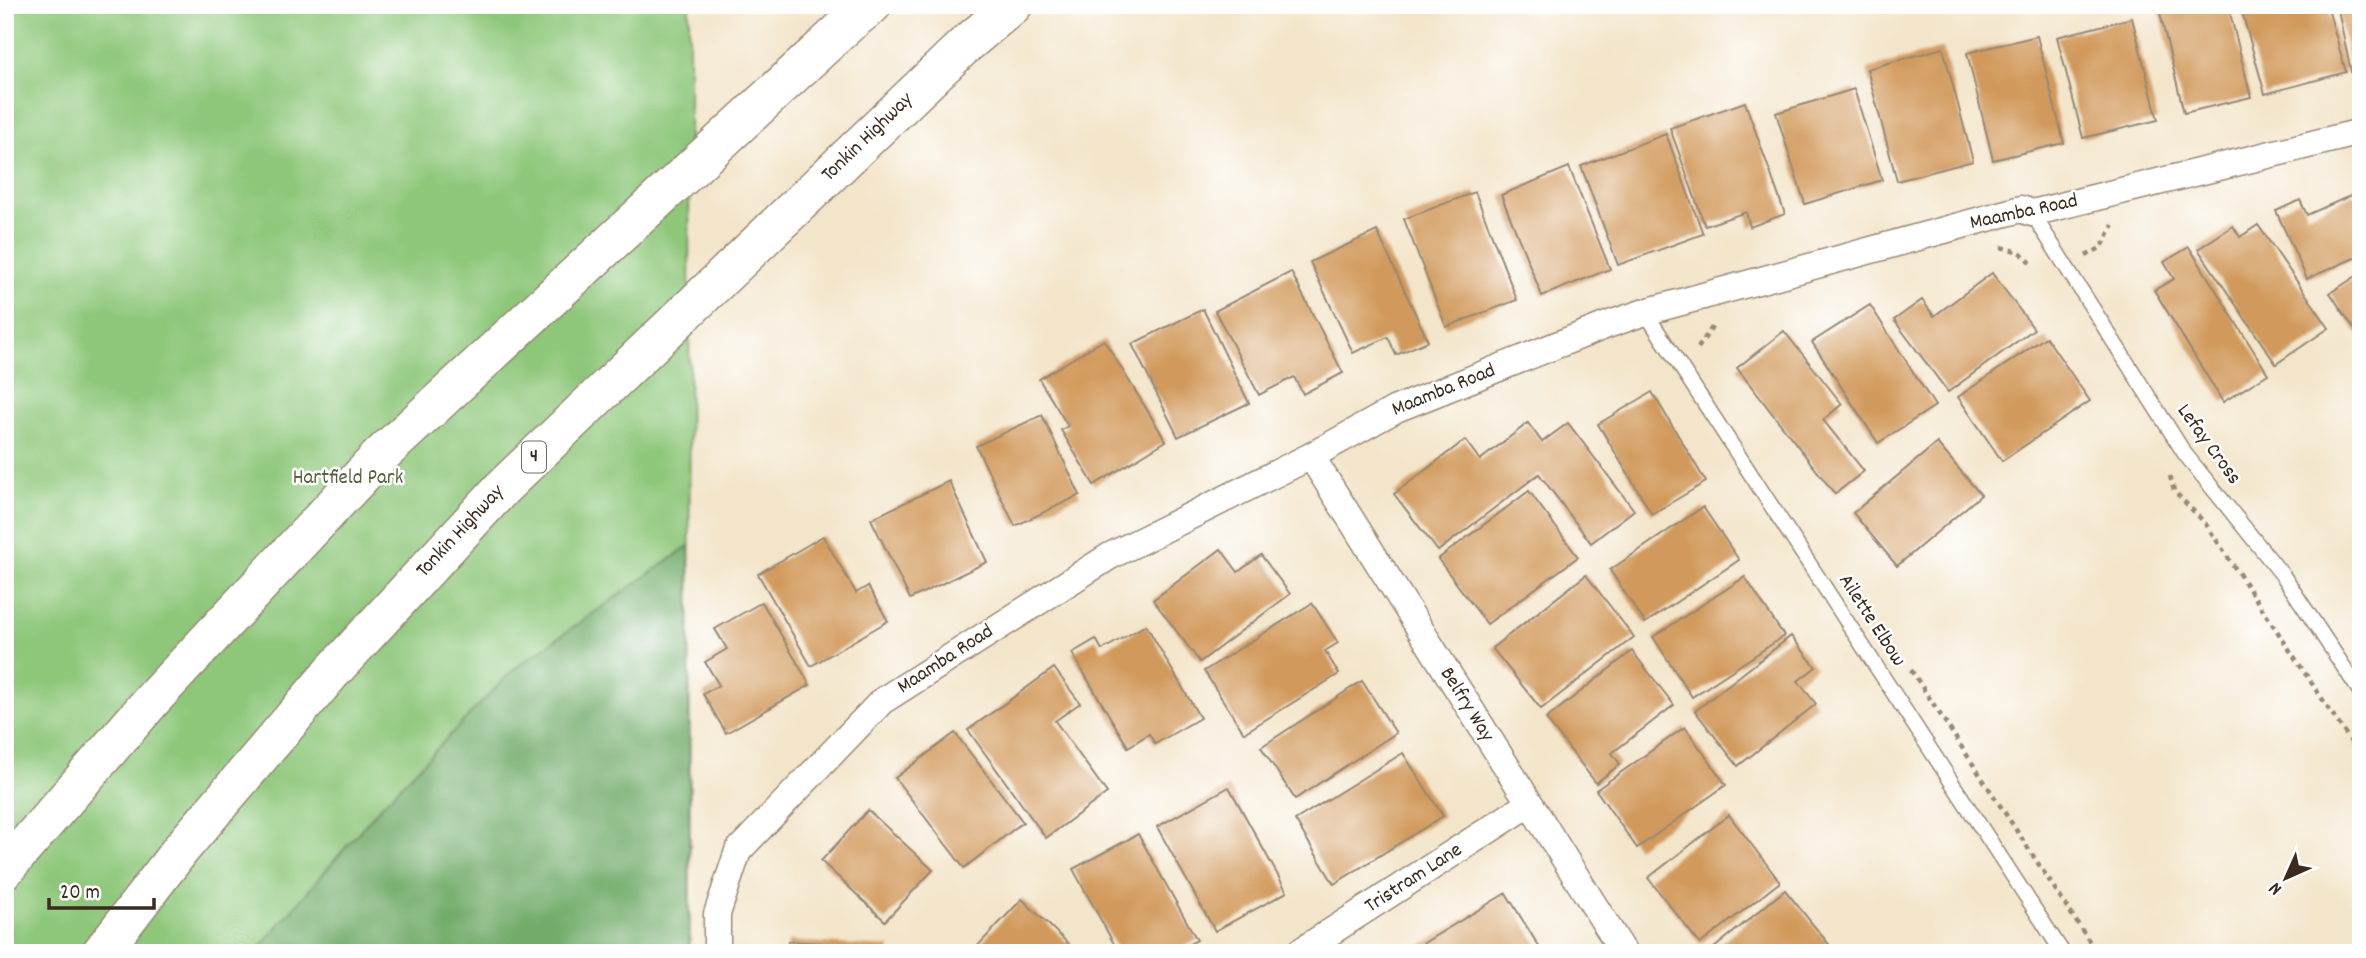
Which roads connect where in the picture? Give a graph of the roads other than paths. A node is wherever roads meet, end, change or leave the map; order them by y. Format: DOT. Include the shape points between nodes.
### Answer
graph roads {
  1 [pos="872,5"];
  2 [pos="1013,5"];
  3 [pos="2361,132"];
  4 [pos="2032,213"];
  5 [pos="1645,312"];
  6 [pos="1311,456"];
  7 [pos="2361,693"];
  8 [pos="1529,804"];
  9 [pos="5,869"];
  10 [pos="101,953"];
  11 [pos="717,953"];
  12 [pos="1298,953"];
  13 [pos="1624,953"];
  14 [pos="2063,953"];
  1 -- 9 [label="highway" via="380,456 152,700"];
  2 -- 10 [label="highway, Tonkin Highway / 4" via="964,46 503,487 332,671 181,849"];
  3 -- 4 [label="street, Maamba Road"];
  4 -- 5 [label="street, Maamba Road" via="2021,209"];
  4 -- 7 [label="lane, Lefay Cross" via="2185,454 2284,578"];
  5 -- 6 [label="street, Maamba Road" via="1396,409"];
  5 -- 14 [label="lane, Ailette Elbow"];
  6 -- 8 [label="street, Belfry Way"];
  6 -- 11 [label="street, Maamba Road" via="1110,556 882,701 738,851 717,914"];
  8 -- 12 [label="street, Tristram Lane"];
  8 -- 13 [label="street, Belfry Way"];
}
